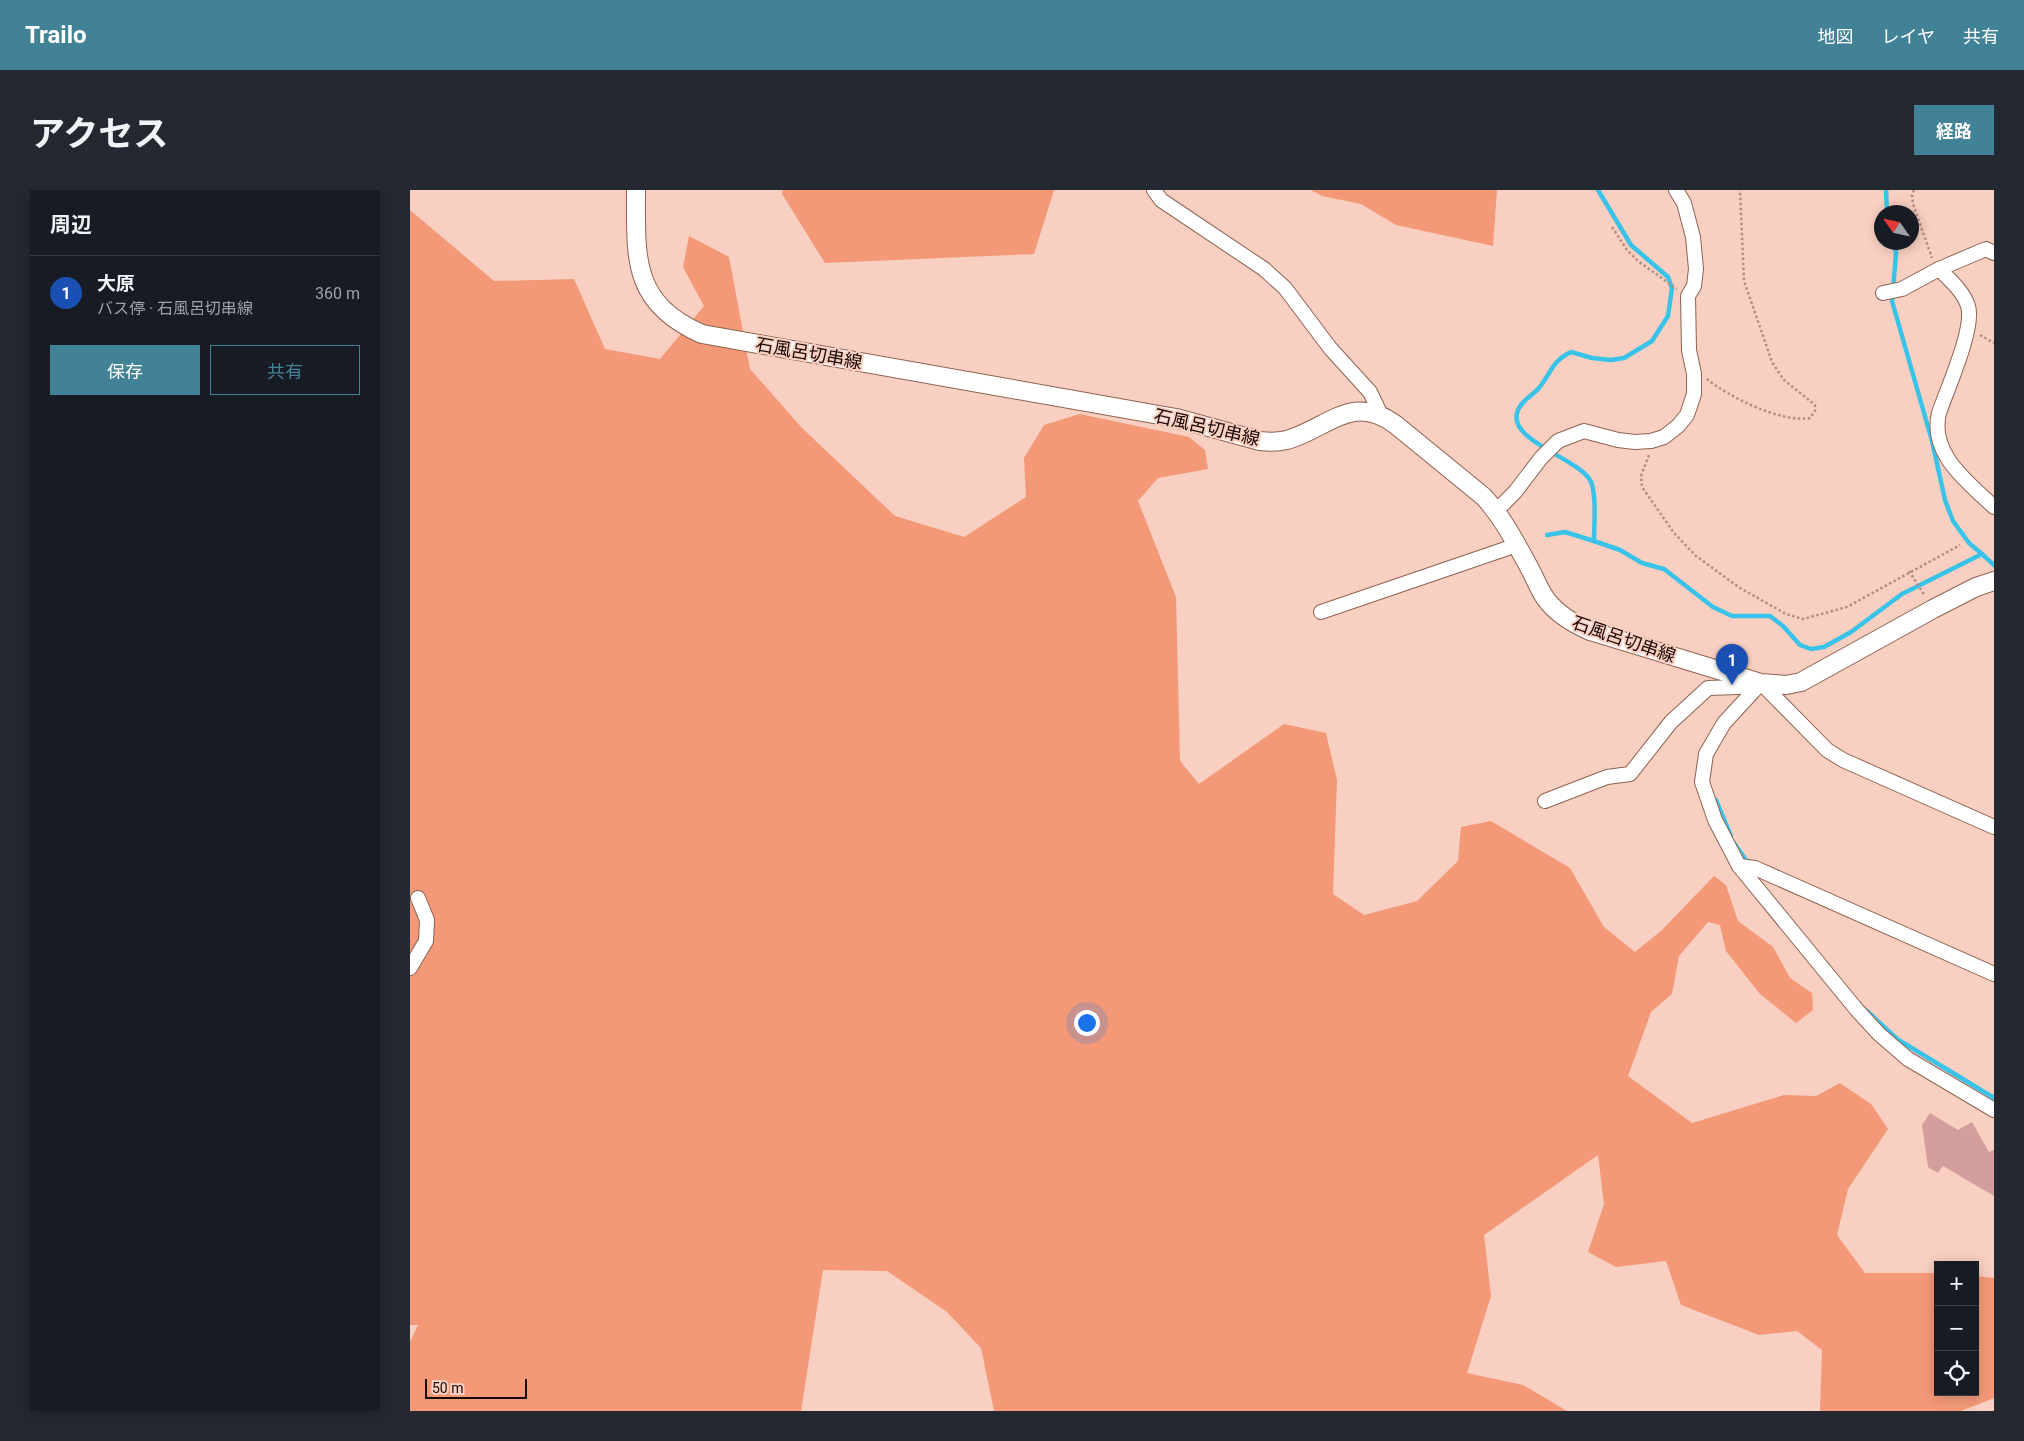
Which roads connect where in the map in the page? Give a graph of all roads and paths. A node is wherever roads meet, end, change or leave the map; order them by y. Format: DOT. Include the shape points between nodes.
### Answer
graph roads {
  1 [pos="636,190"];
  2 [pos="1154,190"];
  3 [pos="1676,190"];
  4 [pos="1740,190"];
  5 [pos="1914,190"];
  6 [pos="1612,227"];
  7 [pos="1994,252"];
  8 [pos="1939,269"];
  9 [pos="1882,294"];
  10 [pos="1688,296"];
  11 [pos="1694,374"];
  12 [pos="1381,415"];
  13 [pos="1651,441"];
  14 [pos="1994,507"];
  15 [pos="1496,510"];
  16 [pos="1960,545"];
  17 [pos="1517,546"];
  18 [pos="1909,571"];
  19 [pos="1993,582"];
  20 [pos="1934,609"];
  21 [pos="1321,612"];
  22 [pos="1761,683"];
  23 [pos="1545,801"];
  24 [pos="1994,827"];
  25 [pos="1739,866"];
  26 [pos="418,898"];
  27 [pos="410,968"];
  28 [pos="1994,974"];
  29 [pos="1994,1110"];
  1 -- 12 [label="main road, 石風呂切串線" via="636,249 645,285 668,315 702,334 1176,418 1260,441 1288,440 1358,410"];
  2 -- 12 [label="street" via="1161,200 1264,269 1285,288 1330,348 1370,392"];
  3 -- 10 [label="street" via="1684,203 1693,237 1696,269 1694,286"];
  4 -- 11 [label="path" via="1744,281 1772,362 1783,379 1815,405 1815,411 1810,418 1802,419 1777,414 1743,402 1723,392 1703,376"];
  5 -- 8 [label="path" via="1913,204 1934,264"];
  6 -- 10 [label="path" via="1638,261"];
  7 -- 8 [label="street" via="1986,249"];
  8 -- 9 [label="street" via="1902,289"];
  8 -- 14 [label="street" via="1968,304 1970,314 1936,425 1939,443 1958,473"];
  10 -- 11 [label="street" via="1689,350"];
  11 -- 13 [label="street" via="1694,394 1687,415 1664,437"];
  12 -- 15 [label="main road, 石風呂切串線" via="1474,488"];
  13 -- 15 [label="street" via="1618,440 1584,431 1575,433 1558,441"];
  13 -- 18 [label="path" via="1641,476 1642,487 1674,533 1696,556 1740,588 1786,614 1803,619 1847,608"];
  15 -- 17 [label="main road, 石風呂切串線"];
  16 -- 18 [label="path"];
  17 -- 21 [label="street"];
  17 -- 22 [label="main road, 石風呂切串線" via="1548,602 1578,626"];
  18 -- 20 [label="path"];
  19 -- 20 [label="main road, 石風呂切串線"];
  20 -- 22 [label="main road, 石風呂切串線" via="1801,682 1786,685"];
  22 -- 23 [label="street" via="1708,688 1671,722 1630,774 1607,777"];
  22 -- 24 [label="street" via="1827,750 1843,760"];
  22 -- 25 [label="street" via="1724,724 1710,746 1702,782 1715,820"];
  25 -- 28 [label="street" via="1755,868"];
  25 -- 29 [label="street" via="1878,1034 1908,1059"];
  26 -- 27 [label="street" via="427,920 426,941"];
}
